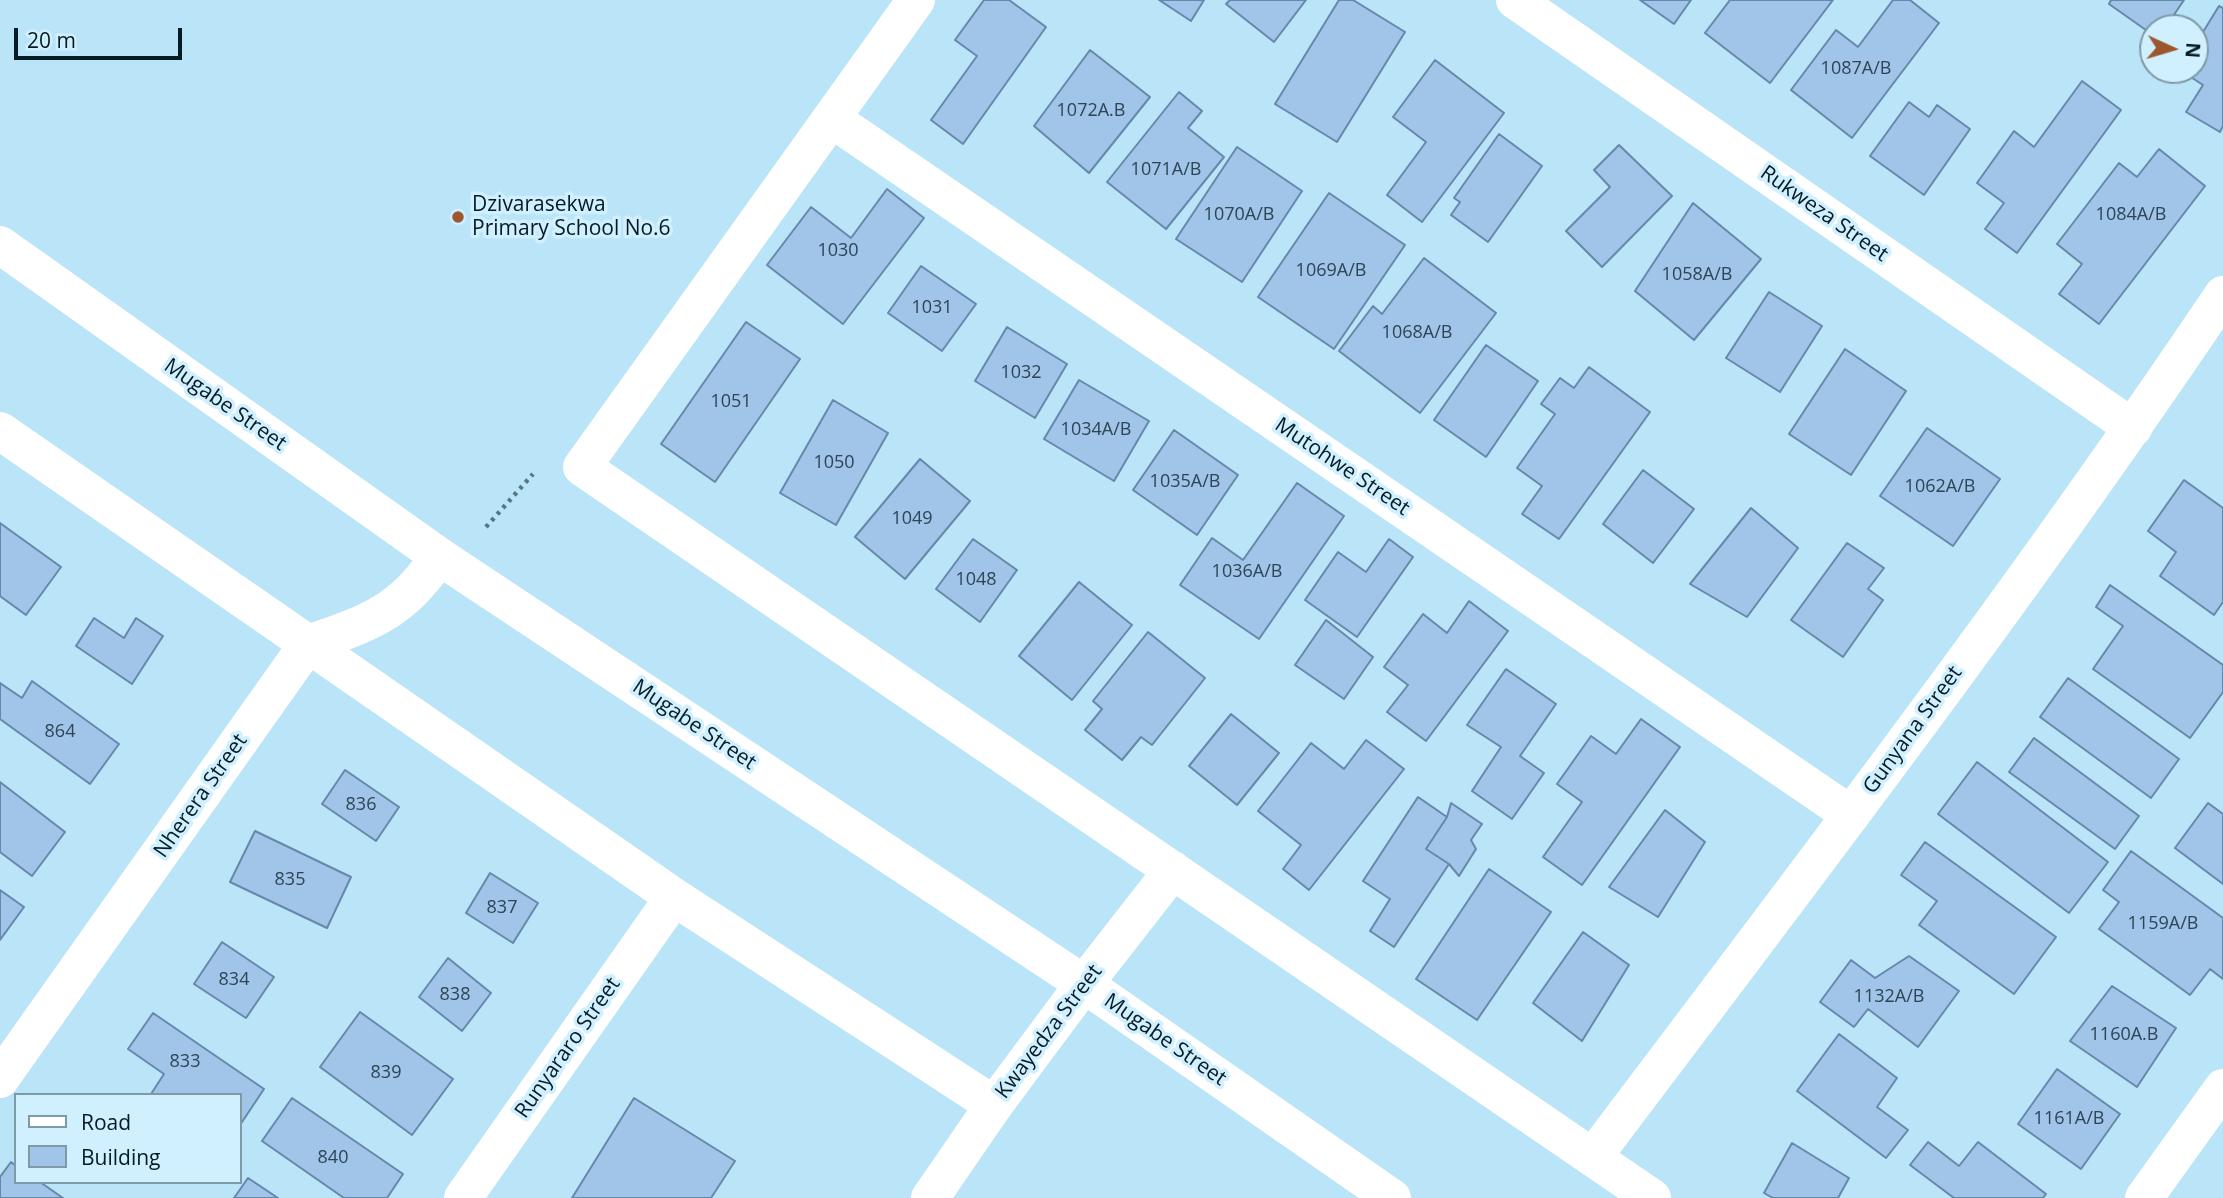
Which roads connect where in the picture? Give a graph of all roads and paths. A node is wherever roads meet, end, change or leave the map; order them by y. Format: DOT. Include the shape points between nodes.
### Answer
graph roads {
  1 [pos="916,0"];
  2 [pos="1515,0"];
  3 [pos="832,119"];
  4 [pos="0,245"];
  5 [pos="2223,295"];
  6 [pos="2133,428"];
  7 [pos="0,431"];
  8 [pos="582,467"];
  9 [pos="446,561"];
  10 [pos="308,644"];
  11 [pos="1852,815"];
  12 [pos="1173,870"];
  13 [pos="674,897"];
  14 [pos="1084,984"];
  15 [pos="0,1079"];
  16 [pos="2223,1088"];
  17 [pos="994,1105"];
  18 [pos="1593,1157"];
  19 [pos="463,1198"];
  20 [pos="930,1198"];
  21 [pos="1392,1198"];
  22 [pos="1652,1198"];
  23 [pos="2144,1198"];
  1 -- 3 [label="street"];
  2 -- 6 [label="street, Rukweza Street"];
  3 -- 8 [label="street"];
  3 -- 11 [label="street, Mutohwe Street"];
  4 -- 9 [label="street, Mugabe Street"];
  5 -- 6 [label="street, Gunyana Street"];
  6 -- 11 [label="street, Gunyana Street"];
  7 -- 10 [label="street"];
  8 -- 9 [label="path" via="534,472"];
  8 -- 12 [label="street"];
  9 -- 10 [label="street" via="385,612"];
  9 -- 14 [label="street, Mugabe Street"];
  10 -- 13 [label="street"];
  10 -- 15 [label="street, Nherera Street"];
  11 -- 18 [label="street, Gunyana Street"];
  12 -- 14 [label="street, Kwayedza Street"];
  12 -- 18 [label="street"];
  13 -- 17 [label="street"];
  13 -- 19 [label="street, Runyararo Street"];
  14 -- 17 [label="street, Kwayedza Street"];
  14 -- 21 [label="street, Mugabe Street"];
  16 -- 23 [label="street"];
  17 -- 20 [label="street, Kwayedza Street"];
  18 -- 22 [label="street"];
}
